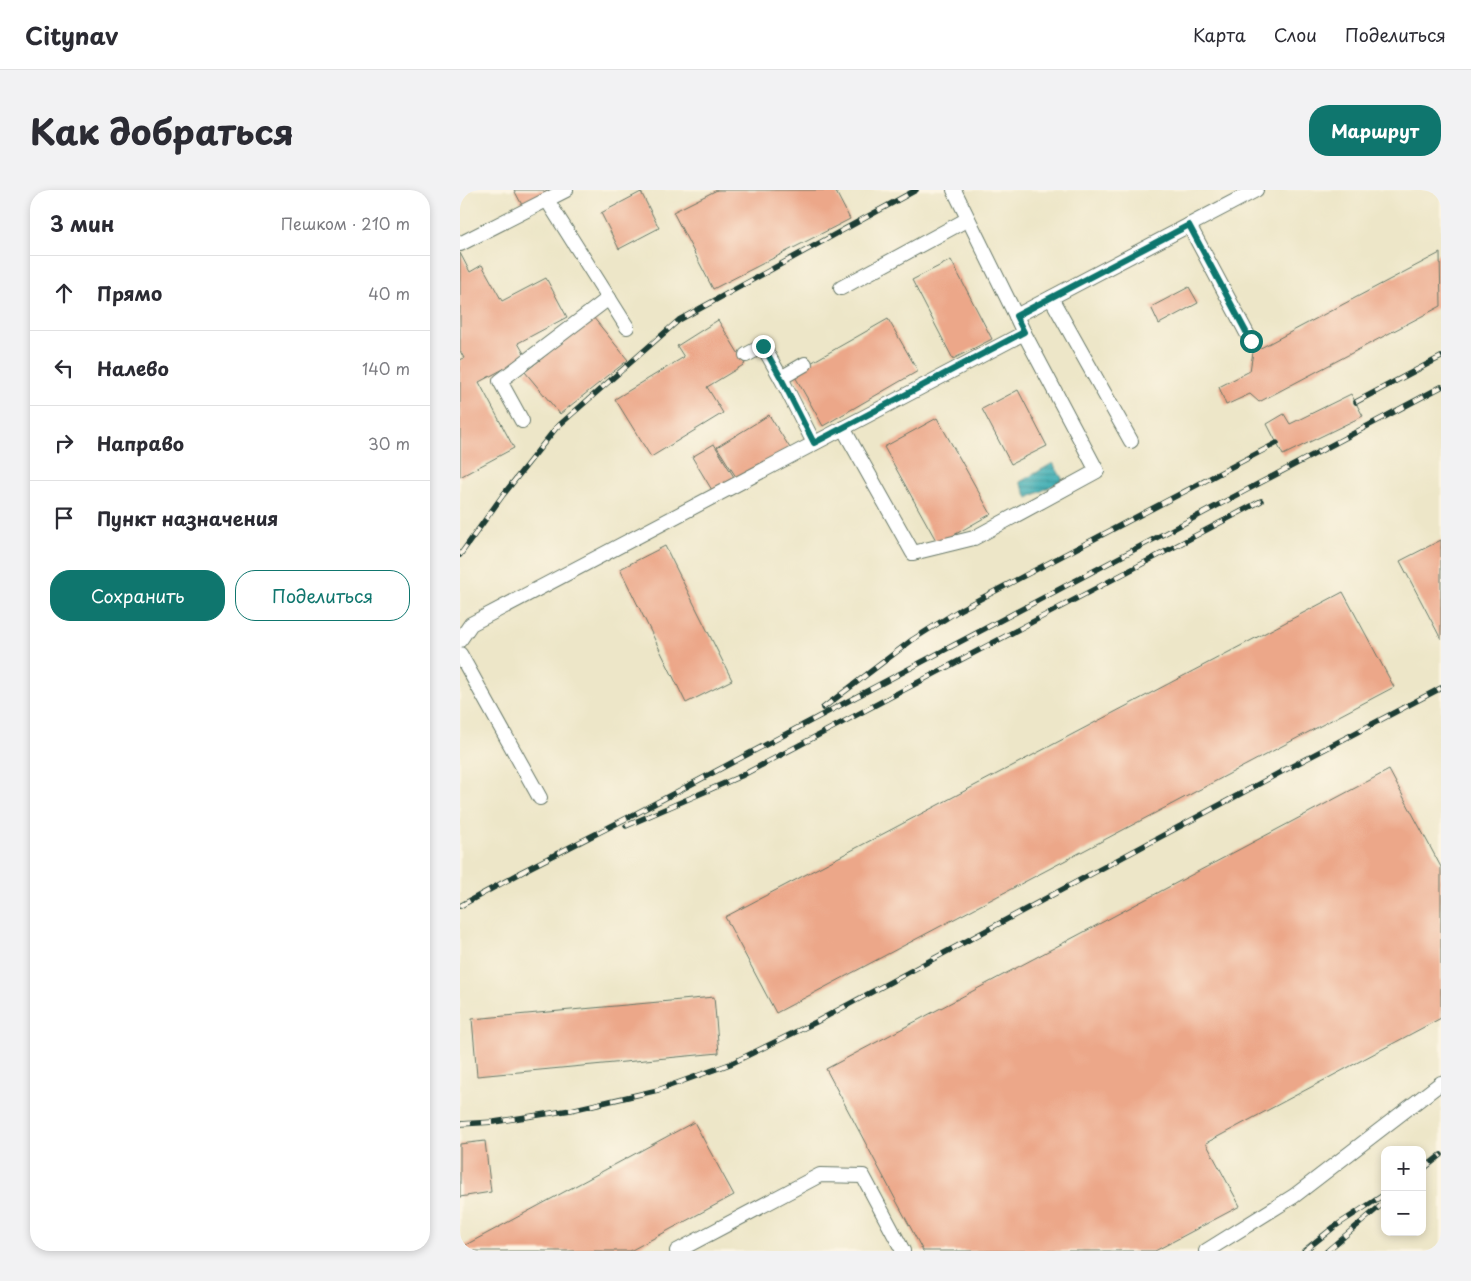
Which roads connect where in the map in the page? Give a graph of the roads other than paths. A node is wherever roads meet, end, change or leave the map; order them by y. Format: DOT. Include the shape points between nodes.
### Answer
graph roads {
  1 [pos="566,190"];
  2 [pos="954,190"];
  3 [pos="1256,190"];
  4 [pos="547,200"];
  5 [pos="968,219"];
  6 [pos="1189,225"];
  7 [pos="460,244"];
  8 [pos="841,288"];
  9 [pos="609,298"];
  10 [pos="1051,298"];
  11 [pos="1016,316"];
  12 [pos="627,327"];
  13 [pos="1024,332"];
  14 [pos="1251,341"];
  15 [pos="746,355"];
  16 [pos="805,364"];
  17 [pos="781,378"];
  18 [pos="522,420"];
  19 [pos="843,428"];
  20 [pos="1131,441"];
  21 [pos="814,443"];
  22 [pos="460,640"];
  23 [pos="460,654"];
  24 [pos="540,798"];
  25 [pos="1441,1083"];
  26 [pos="677,1251"];
  27 [pos="903,1251"];
  28 [pos="1206,1251"];
  1 -- 4 [label="lane"];
  2 -- 5 [label="lane"];
  3 -- 6 [label="lane"];
  4 -- 7 [label="lane"];
  4 -- 9 [label="lane"];
  5 -- 8 [label="lane"];
  5 -- 11 [label="lane"];
  6 -- 10 [label="lane"];
  6 -- 14 [label="lane"];
  9 -- 12 [label="lane"];
  9 -- 18 [label="lane" via="500,381"];
  10 -- 11 [label="lane"];
  10 -- 20 [label="lane"];
  11 -- 13 [label="lane"];
  13 -- 19 [label="lane"];
  13 -- 19 [label="lane" via="1097,470 974,538 913,553"];
  15 -- 17 [label="lane" via="763,346"];
  16 -- 17 [label="lane"];
  17 -- 21 [label="lane"];
  19 -- 21 [label="lane"];
  21 -- 22 [label="lane" via="471,624"];
  23 -- 24 [label="lane"];
  25 -- 28 [label="lane" via="1294,1196"];
  26 -- 27 [label="lane" via="820,1174 864,1176"];
}
